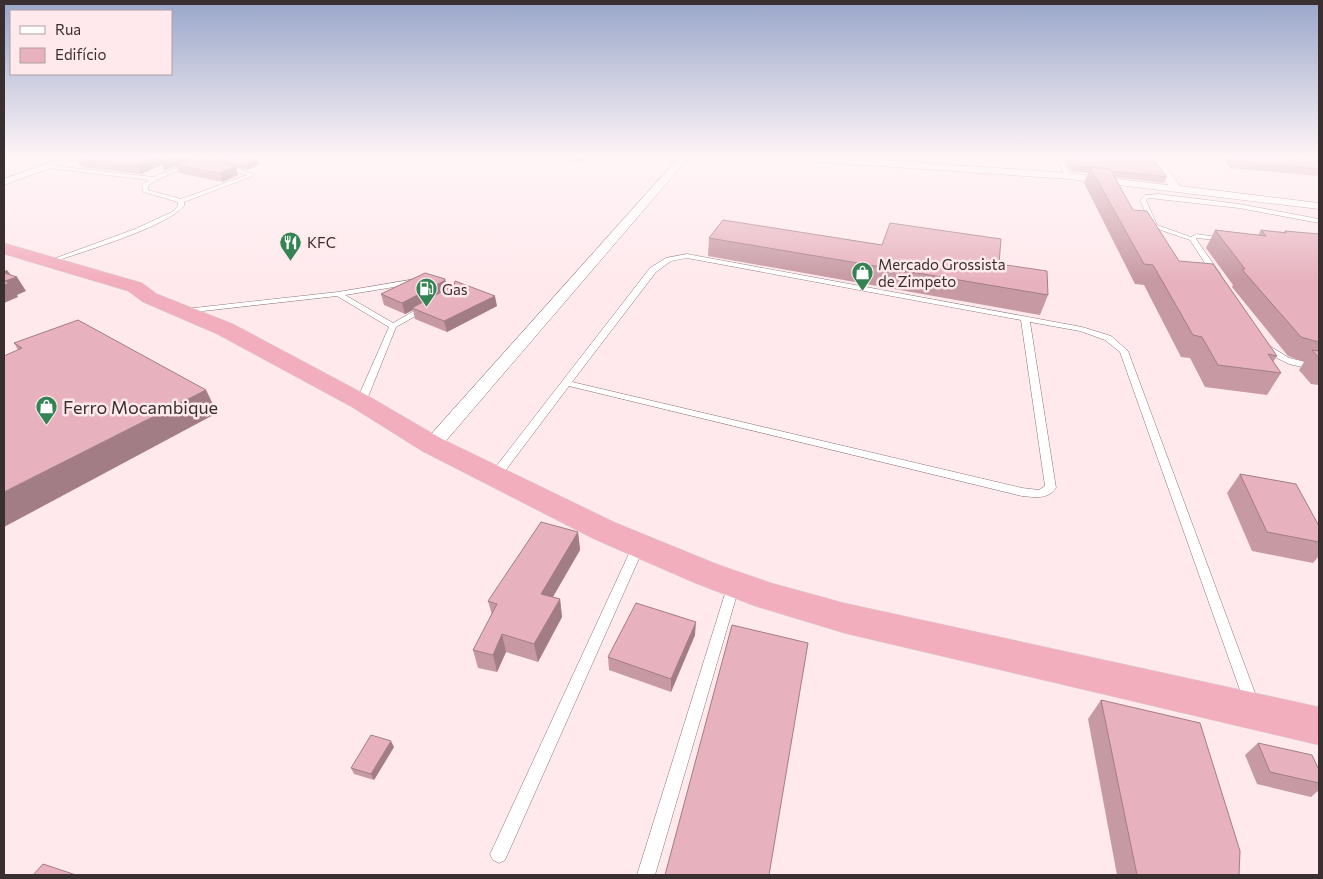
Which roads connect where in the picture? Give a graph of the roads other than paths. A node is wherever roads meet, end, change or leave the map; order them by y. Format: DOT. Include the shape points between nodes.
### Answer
graph roads {
  1 [pos="165,197"];
  2 [pos="192,197"];
  3 [pos="650,197"];
  4 [pos="1146,197"];
  5 [pos="1169,197"];
  6 [pos="1239,197"];
  7 [pos="181,201"];
  8 [pos="1319,206"];
  9 [pos="1319,221"];
  10 [pos="1192,238"];
  11 [pos="1234,240"];
  12 [pos="4,248"];
  13 [pos="48,262"];
  14 [pos="423,280"];
  15 [pos="1224,286"];
  16 [pos="338,294"];
  17 [pos="434,303"];
  18 [pos="185,311"];
  19 [pos="1025,318"];
  20 [pos="394,326"];
  21 [pos="1262,341"];
  22 [pos="1319,368"];
  23 [pos="566,383"];
  24 [pos="361,402"];
  25 [pos="432,445"];
  26 [pos="495,476"];
  27 [pos="639,545"];
  28 [pos="734,584"];
  29 [pos="1255,712"];
  30 [pos="1319,726"];
  31 [pos="499,854"];
  32 [pos="646,875"];
  1 -- 7 [label="lane"];
  2 -- 7 [label="lane"];
  3 -- 25 [label="street"];
  4 -- 10 [label="lane" via="1143,200 1154,226"];
  5 -- 9 [label="lane" via="1237,204"];
  6 -- 8 [label="street"];
  7 -- 13 [label="lane" via="181,206 174,213 137,230"];
  10 -- 11 [label="lane"];
  10 -- 15 [label="lane"];
  12 -- 13 [label="highway"];
  13 -- 18 [label="highway"];
  14 -- 16 [label="lane"];
  16 -- 18 [label="lane"];
  16 -- 20 [label="lane"];
  17 -- 20 [label="lane"];
  18 -- 24 [label="highway" via="225,328"];
  19 -- 23 [label="lane" via="688,256 672,257 661,261 653,270"];
  19 -- 23 [label="lane" via="1051,488 1041,494"];
  19 -- 29 [label="lane" via="1082,329 1108,338 1124,351"];
  20 -- 24 [label="lane"];
  21 -- 22 [label="lane" via="1278,358"];
  23 -- 26 [label="lane"];
  24 -- 25 [label="highway"];
  25 -- 26 [label="highway"];
  26 -- 27 [label="highway"];
  27 -- 28 [label="highway"];
  27 -- 31 [label="lane"];
  28 -- 29 [label="highway" via="844,618"];
  28 -- 32 [label="lane"];
  29 -- 30 [label="highway"];
}
